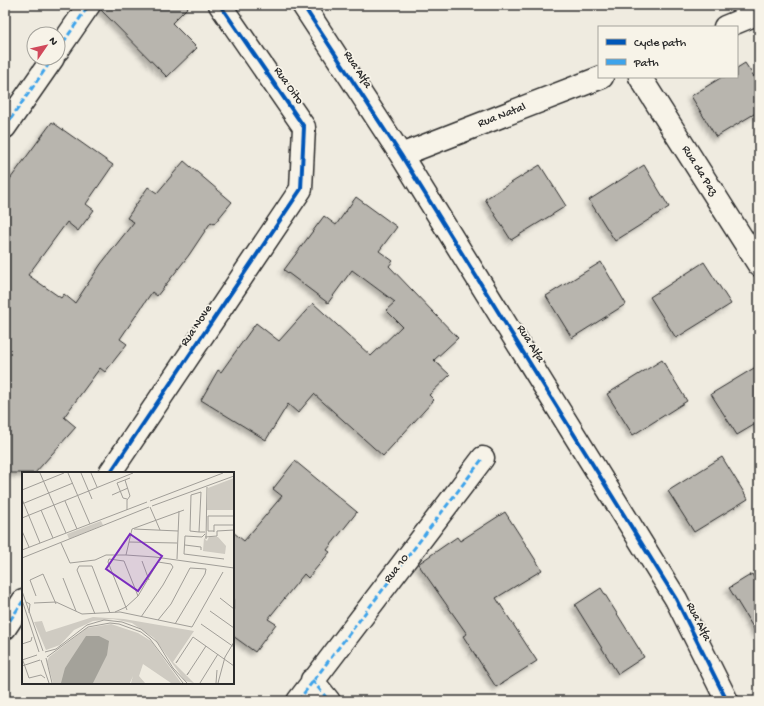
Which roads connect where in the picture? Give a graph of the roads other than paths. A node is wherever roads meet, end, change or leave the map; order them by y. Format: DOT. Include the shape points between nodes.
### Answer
graph roads {
  1 [pos="89,5"];
  2 [pos="220,5"];
  3 [pos="303,5"];
  4 [pos="759,13"];
  5 [pos="727,26"];
  6 [pos="66,38"];
  7 [pos="47,66"];
  8 [pos="599,78"];
  9 [pos="641,78"];
  10 [pos="5,127"];
  11 [pos="401,155"];
  12 [pos="301,189"];
  13 [pos="759,265"];
  14 [pos="482,458"];
  15 [pos="111,472"];
  16 [pos="22,602"];
  17 [pos="5,628"];
  18 [pos="312,680"];
  19 [pos="298,701"];
  20 [pos="329,701"];
  21 [pos="727,701"];
  1 -- 6 [label="street"];
  2 -- 12 [label="street, Rua Oito" via="304,127"];
  3 -- 11 [label="street, Rua Alfa"];
  4 -- 5 [label="street"];
  7 -- 10 [label="street"];
  8 -- 11 [label="street, Rua Natal"];
  9 -- 13 [label="street, Rua da Paz"];
  11 -- 21 [label="street, Rua Alfa" via="676,599"];
  12 -- 15 [label="street, Rua Nove"];
  14 -- 18 [label="street, Rua 10"];
  16 -- 17 [label="street"];
  18 -- 19 [label="street, Rua 10"];
  18 -- 20 [label="street"];
}
